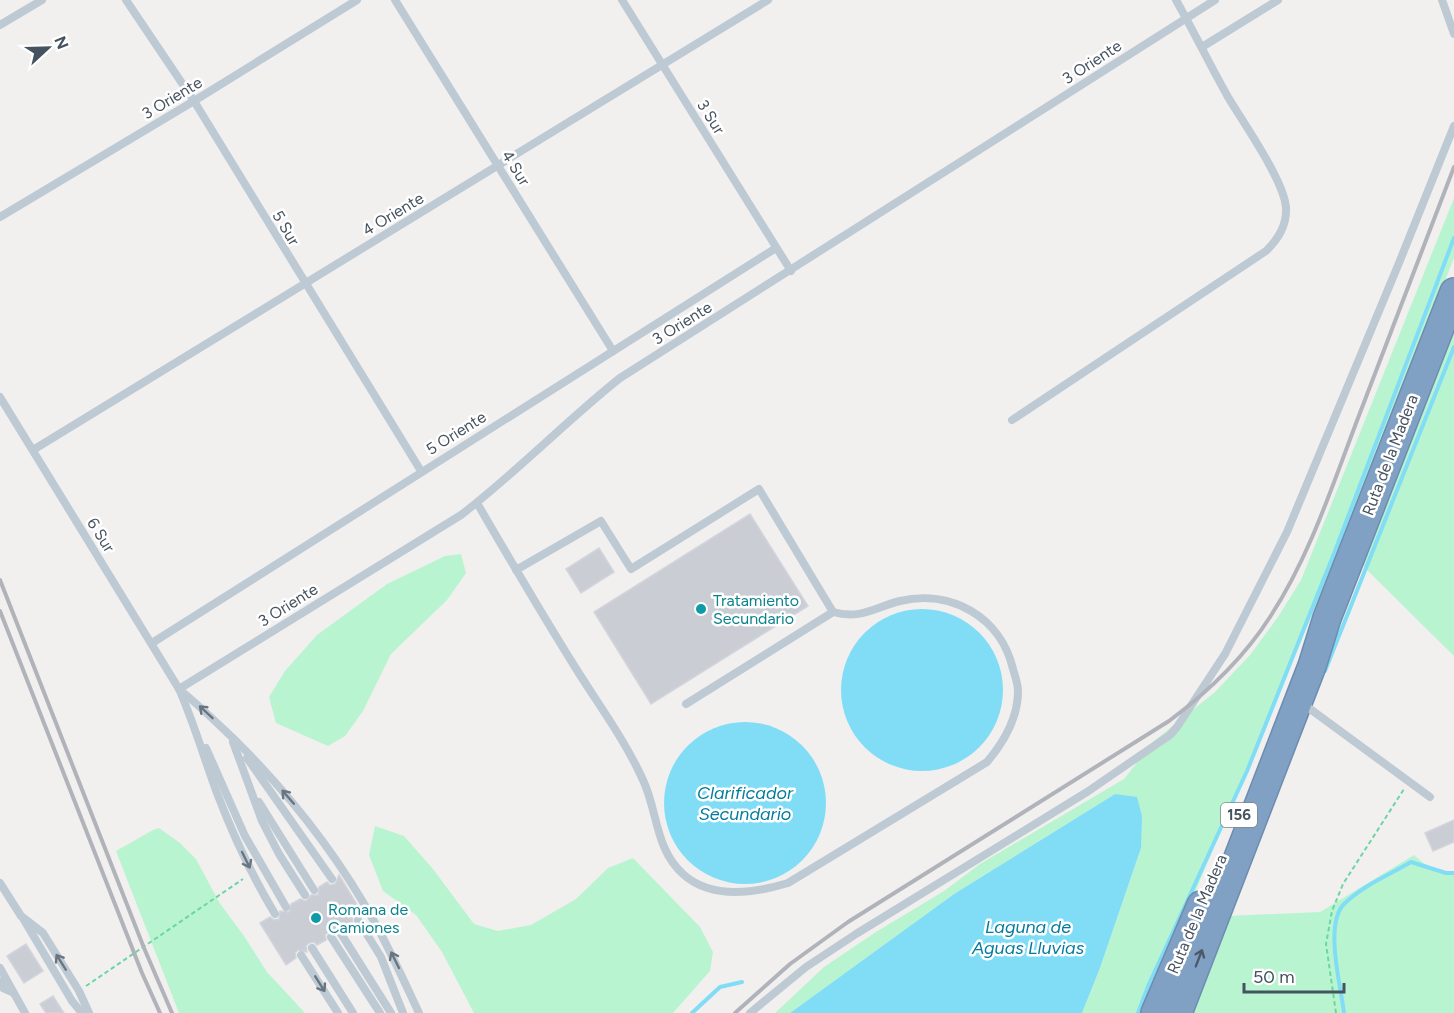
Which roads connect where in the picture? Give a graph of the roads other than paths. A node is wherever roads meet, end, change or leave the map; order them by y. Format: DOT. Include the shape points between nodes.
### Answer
graph roads {
  1 [pos="42,0"];
  2 [pos="126,0"];
  3 [pos="357,0"];
  4 [pos="395,0"];
  5 [pos="622,0"];
  6 [pos="768,0"];
  7 [pos="1176,0"];
  8 [pos="1215,0"];
  9 [pos="1278,0"];
  10 [pos="1442,0"];
  11 [pos="1186,18"];
  12 [pos="0,25"];
  13 [pos="1454,34"];
  14 [pos="1202,47"];
  15 [pos="663,65"];
  16 [pos="194,101"];
  17 [pos="1454,126"];
  18 [pos="498,165"];
  19 [pos="0,217"];
  20 [pos="777,248"];
  21 [pos="791,271"];
  22 [pos="304,284"];
  23 [pos="1454,292"];
  24 [pos="613,351"];
  25 [pos="0,397"];
  26 [pos="1012,420"];
  27 [pos="33,450"];
  28 [pos="421,471"];
  29 [pos="477,503"];
  30 [pos="516,570"];
  31 [pos="833,612"];
  32 [pos="1327,618"];
  33 [pos="152,643"];
  34 [pos="178,689"];
  35 [pos="1299,700"];
  36 [pos="686,704"];
  37 [pos="196,731"];
  38 [pos="232,737"];
  39 [pos="251,790"];
  40 [pos="1430,797"];
  41 [pos="332,879"];
  42 [pos="0,883"];
  43 [pos="314,890"];
  44 [pos="4,893"];
  45 [pos="305,896"];
  46 [pos="286,907"];
  47 [pos="275,914"];
  48 [pos="21,916"];
  49 [pos="358,920"];
  50 [pos="339,932"];
  51 [pos="331,937"];
  52 [pos="312,948"];
  53 [pos="301,955"];
  54 [pos="0,968"];
  55 [pos="0,982"];
  56 [pos="12,992"];
  57 [pos="25,1013"];
  58 [pos="82,1013"];
  59 [pos="89,1013"];
  60 [pos="338,1013"];
  61 [pos="353,1013"];
  62 [pos="380,1013"];
  63 [pos="391,1013"];
  64 [pos="403,1013"];
  65 [pos="419,1013"];
  66 [pos="750,1013"];
  67 [pos="1155,1013"];
  68 [pos="1178,1013"];
  1 -- 12 [label="lane"];
  2 -- 16 [label="lane, 5 Sur"];
  3 -- 16 [label="lane, 3 Oriente"];
  4 -- 18 [label="lane, 4 Sur"];
  5 -- 15 [label="lane, 3 Sur"];
  6 -- 15 [label="lane, 4 Oriente"];
  7 -- 11 [label="lane"];
  8 -- 11 [label="lane, 3 Oriente"];
  9 -- 14 [label="lane"];
  10 -- 13 [label="lane"];
  11 -- 14 [label="lane"];
  11 -- 21 [label="lane, 3 Oriente"];
  14 -- 26 [label="lane" via="1278,182 1286,206 1284,226 1277,240"];
  15 -- 18 [label="lane, 4 Oriente"];
  15 -- 20 [label="lane, 3 Sur"];
  16 -- 19 [label="lane, 3 Oriente"];
  16 -- 22 [label="lane, 5 Sur"];
  17 -- 66 [label="lane" via="1287,532 1225,654 1178,727 1087,792 806,967"];
  18 -- 22 [label="lane, 4 Oriente"];
  18 -- 24 [label="lane, 4 Sur"];
  20 -- 21 [label="lane, 3 Sur"];
  20 -- 24 [label="lane, 5 Oriente"];
  21 -- 29 [label="lane, 3 Oriente" via="620,378"];
  22 -- 27 [label="lane, 4 Oriente"];
  22 -- 28 [label="lane, 5 Sur"];
  23 -- 32 [label="highway, Ruta de la Madera / 156"];
  24 -- 28 [label="lane, 5 Oriente"];
  25 -- 27 [label="lane, 6 Sur"];
  27 -- 33 [label="lane, 6 Sur"];
  28 -- 33 [label="lane, 5 Oriente"];
  29 -- 30 [label="lane"];
  29 -- 34 [label="lane, 3 Oriente"];
  30 -- 31 [label="lane" via="601,521 631,569 759,489"];
  30 -- 31 [label="lane" via="631,757 644,782 667,854 684,875 706,887 736,893 788,883 987,762 1001,746 1014,718 1018,691 1011,659 995,629 966,608 925,597 898,601 861,615"];
  31 -- 36 [label="lane"];
  32 -- 35 [label="highway, Ruta de la Madera / 156"];
  32 -- 67 [label="highway, Ruta de la Madera / 156" via="1304,661"];
  33 -- 34 [label="lane, 6 Sur"];
  34 -- 37 [label="lane, 6 Sur"];
  38 -- 34 [label="lane, one-way"];
  35 -- 40 [label="lane"];
  68 -- 35 [label="highway, Ruta de la Madera / 156, one-way"];
  37 -- 46 [label="lane" via="245,836"];
  37 -- 47 [label="lane, one-way" via="218,795 252,873"];
  38 -- 39 [label="lane"];
  38 -- 41 [label="lane"];
  65 -- 38 [label="lane, one-way" via="388,946 345,873 300,811"];
  39 -- 43 [label="lane"];
  39 -- 45 [label="lane" via="270,838"];
  42 -- 44 [label="lane"];
  44 -- 48 [label="lane"];
  48 -- 58 [label="lane"];
  59 -- 48 [label="lane, one-way" via="43,933"];
  49 -- 64 [label="lane" via="381,957"];
  50 -- 63 [label="lane"];
  51 -- 62 [label="lane"];
  52 -- 61 [label="lane"];
  53 -- 60 [label="lane, one-way"];
  54 -- 56 [label="lane"];
  55 -- 56 [label="lane"];
  56 -- 57 [label="lane"];
}
